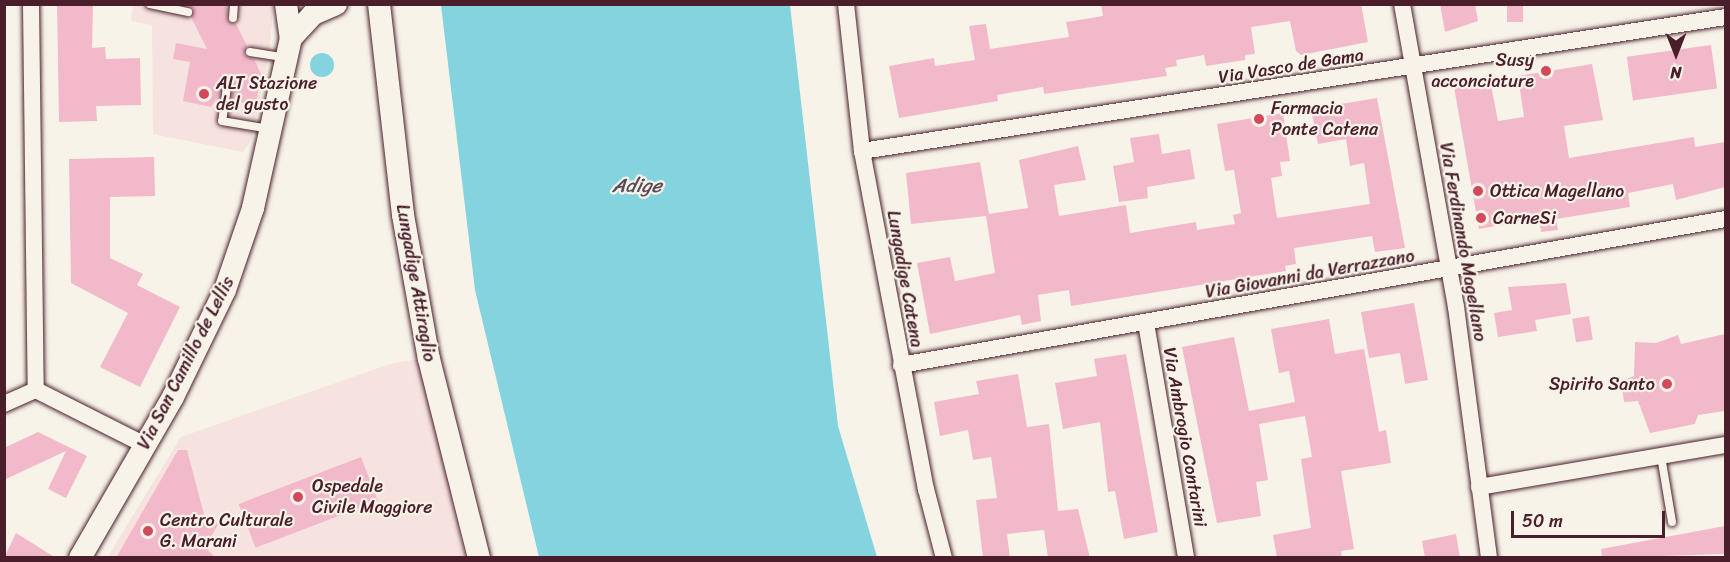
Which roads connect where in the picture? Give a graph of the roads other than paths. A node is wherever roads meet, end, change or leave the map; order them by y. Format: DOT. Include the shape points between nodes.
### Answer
graph roads {
  1 [pos="30,4"];
  2 [pos="150,4"];
  3 [pos="234,4"];
  4 [pos="286,4"];
  5 [pos="336,4"];
  6 [pos="379,4"];
  7 [pos="846,4"];
  8 [pos="1402,4"];
  9 [pos="188,12"];
  10 [pos="1725,17"];
  11 [pos="233,18"];
  12 [pos="289,48"];
  13 [pos="250,52"];
  14 [pos="1413,67"];
  15 [pos="227,87"];
  16 [pos="271,129"];
  17 [pos="862,151"];
  18 [pos="1725,219"];
  19 [pos="1449,268"];
  20 [pos="1146,323"];
  21 [pos="901,365"];
  22 [pos="36,390"];
  23 [pos="4,404"];
  24 [pos="146,445"];
  25 [pos="1725,445"];
  26 [pos="1661,456"];
  27 [pos="1479,487"];
  28 [pos="1672,522"];
  29 [pos="80,558"];
  30 [pos="478,558"];
  31 [pos="945,558"];
  32 [pos="1186,558"];
  33 [pos="1489,558"];
  1 -- 22 [label="street"];
  2 -- 9 [label="lane"];
  3 -- 11 [label="lane"];
  4 -- 12 [label="street"];
  5 -- 12 [label="street, Via San Camillo de Lellis" via="313,14"];
  6 -- 30 [label="street, Lungadige Attiraglio" via="403,215 429,359"];
  7 -- 17 [label="street, Lungadige Catena"];
  8 -- 14 [label="street, Via Ferdinando Magellano"];
  10 -- 14 [label="street, Via Vasco de Gama"];
  12 -- 13 [label="lane"];
  12 -- 16 [label="street, Via San Camillo de Lellis"];
  14 -- 17 [label="street, Via Vasco de Gama"];
  14 -- 19 [label="street, Via Ferdinando Magellano"];
  15 -- 16 [label="lane" via="222,121"];
  16 -- 24 [label="street, Via San Camillo de Lellis" via="253,208 225,291"];
  17 -- 21 [label="street, Lungadige Catena"];
  18 -- 19 [label="street, Via Giovanni da Verrazzano"];
  19 -- 20 [label="street, Via Giovanni da Verrazzano"];
  19 -- 27 [label="street, Via Ferdinando Magellano"];
  20 -- 21 [label="street, Via Giovanni da Verrazzano"];
  20 -- 32 [label="street, Via Ambrogio Contarini"];
  21 -- 31 [label="street, Lungadige Catena"];
  22 -- 23 [label="street"];
  22 -- 24 [label="street"];
  24 -- 29 [label="street, Via San Camillo de Lellis"];
  25 -- 26 [label="street"];
  26 -- 27 [label="street"];
  26 -- 28 [label="lane"];
  27 -- 33 [label="street, Via Ferdinando Magellano"];
}
